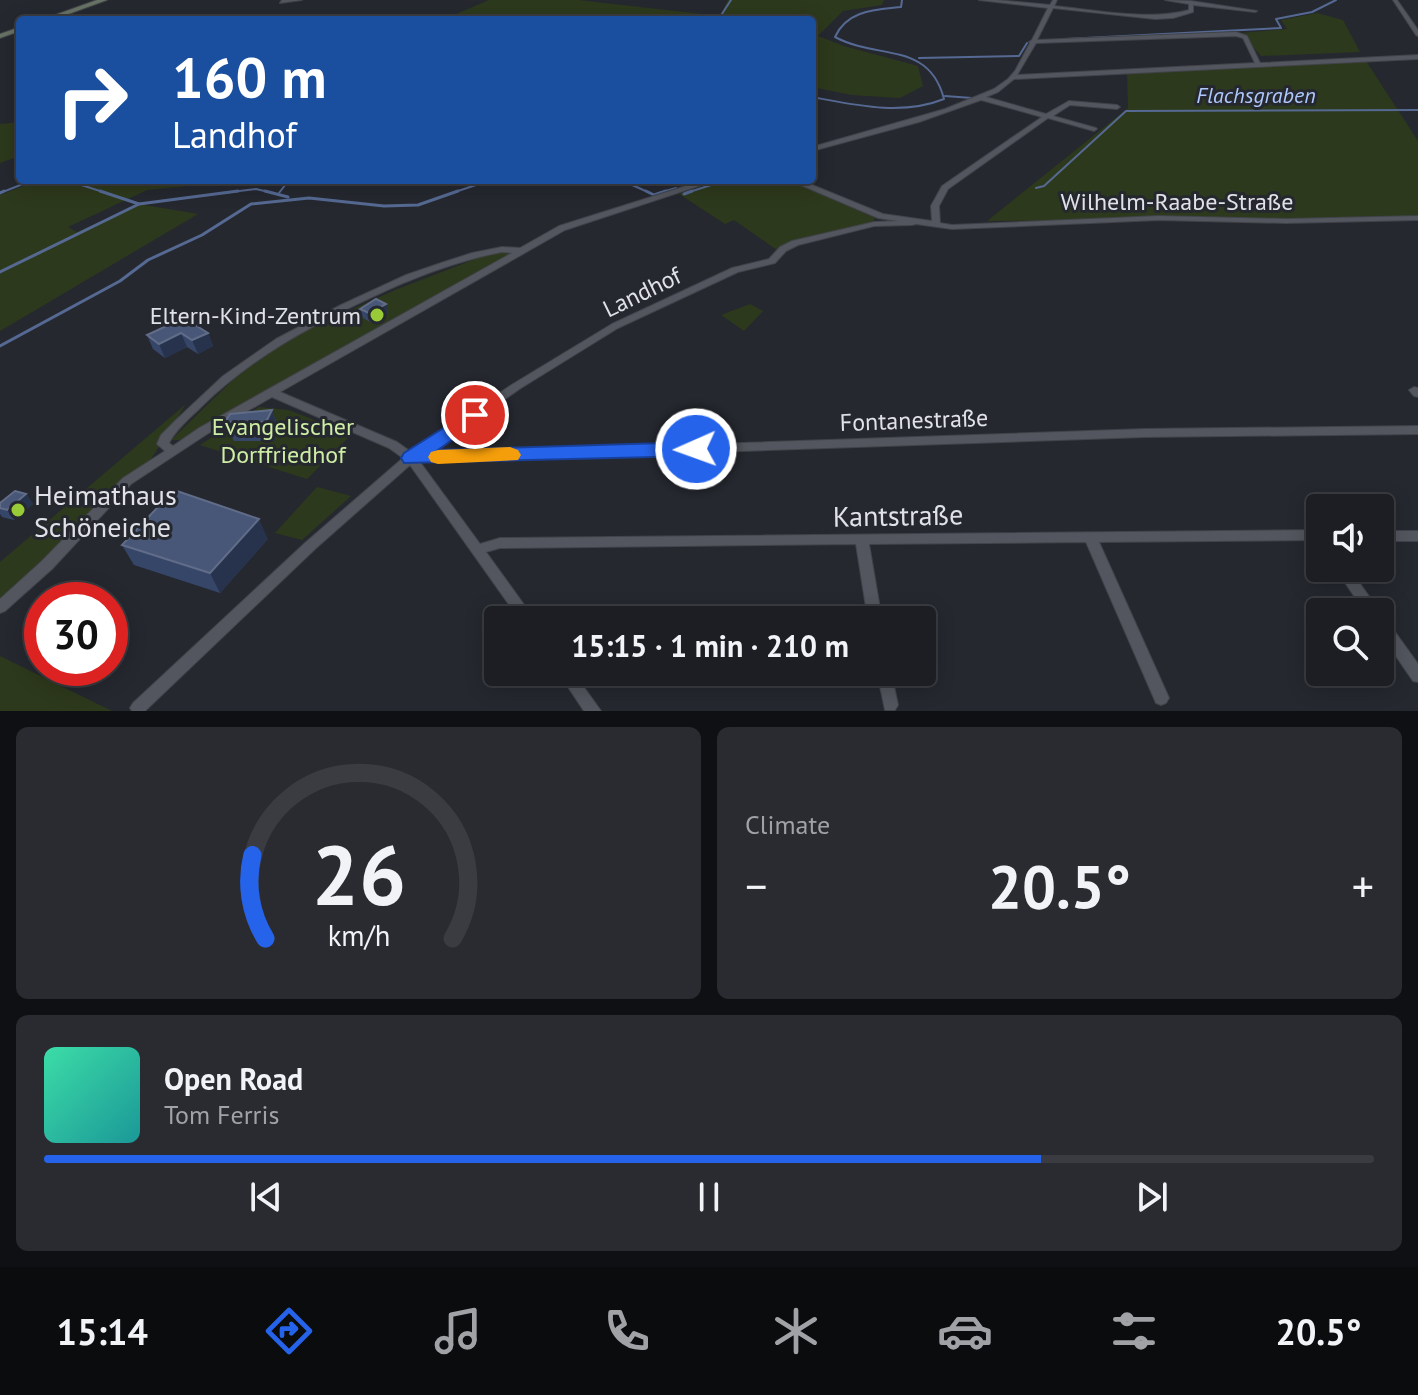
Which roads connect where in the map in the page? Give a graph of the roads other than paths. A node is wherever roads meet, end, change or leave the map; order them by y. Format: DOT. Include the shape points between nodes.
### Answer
graph roads {
  1 [pos="104,0"];
  2 [pos="286,0"];
  3 [pos="300,0"];
  4 [pos="981,0"];
  5 [pos="1055,0"];
  6 [pos="1167,0"];
  7 [pos="1395,0"];
  8 [pos="1191,2"];
  9 [pos="1051,8"];
  10 [pos="1255,11"];
  11 [pos="57,16"];
  12 [pos="1202,31"];
  13 [pos="1418,34"];
  14 [pos="1032,40"];
  15 [pos="1418,57"];
  16 [pos="1258,64"];
  17 [pos="1013,77"];
  18 [pos="981,98"];
  19 [pos="1117,107"];
  20 [pos="1046,117"];
  21 [pos="1094,129"];
  22 [pos="816,148"];
  23 [pos="700,184"];
  24 [pos="802,184"];
  25 [pos="1418,218"];
  26 [pos="912,223"];
  27 [pos="936,225"];
  28 [pos="521,251"];
  29 [pos="272,393"];
  30 [pos="1418,430"];
  31 [pos="171,450"];
  32 [pos="411,458"];
  33 [pos="1306,536"];
  34 [pos="1394,536"];
  35 [pos="1418,536"];
  36 [pos="1091,538"];
  37 [pos="862,540"];
  38 [pos="477,550"];
  39 [pos="518,606"];
  40 [pos="873,606"];
  41 [pos="0,607"];
  42 [pos="1394,642"];
  43 [pos="1418,676"];
  44 [pos="575,686"];
  45 [pos="887,686"];
  46 [pos="1161,698"];
  47 [pos="890,705"];
  48 [pos="138,708"];
  49 [pos="593,711"];
  1 -- 11 [label="main road"];
  2 -- 3 [label="street" via="282,2"];
  4 -- 9 [label="street"];
  5 -- 9 [label="street"];
  6 -- 8 [label="street"];
  7 -- 13 [label="street"];
  8 -- 9 [label="street" via="1191,11 1173,16"];
  8 -- 10 [label="street"];
  9 -- 14 [label="street"];
  12 -- 14 [label="street"];
  14 -- 16 [label="street" via="1236,34 1245,37"];
  14 -- 17 [label="street"];
  15 -- 16 [label="street"];
  16 -- 17 [label="street"];
  17 -- 18 [label="street"];
  18 -- 20 [label="street"];
  18 -- 22 [label="street"];
  19 -- 20 [label="street" via="1069,103"];
  20 -- 21 [label="street"];
  20 -- 27 [label="street" via="945,188 935,206"];
  23 -- 28 [label="street" via="562,228"];
  24 -- 26 [label="street" via="865,211"];
  25 -- 27 [label="street, Wilhelm-Raabe-Straße"];
  26 -- 27 [label="street, Wilhelm-Raabe-Straße"];
  26 -- 32 [label="street, Landhof" via="874,224 795,243 772,261 735,270 661,303 517,386"];
  28 -- 29 [label="street"];
  28 -- 31 [label="street" via="491,250 445,265 298,330 228,377 197,406 165,438 163,444"];
  29 -- 31 [label="street"];
  29 -- 32 [label="street" via="393,445"];
  30 -- 32 [label="street, Fontanestraße" via="1145,433"];
  31 -- 41 [label="street" via="117,489"];
  32 -- 38 [label="street"];
  32 -- 48 [label="street, Landhof"];
  33 -- 36 [label="street, Kantstraße"];
  34 -- 35 [label="street"];
  36 -- 37 [label="street, Kantstraße"];
  36 -- 46 [label="street"];
  37 -- 38 [label="street, Kantstraße" via="500,543"];
  37 -- 40 [label="street"];
  38 -- 39 [label="street"];
  42 -- 43 [label="street"];
  44 -- 49 [label="street"];
  45 -- 47 [label="street"];
}
